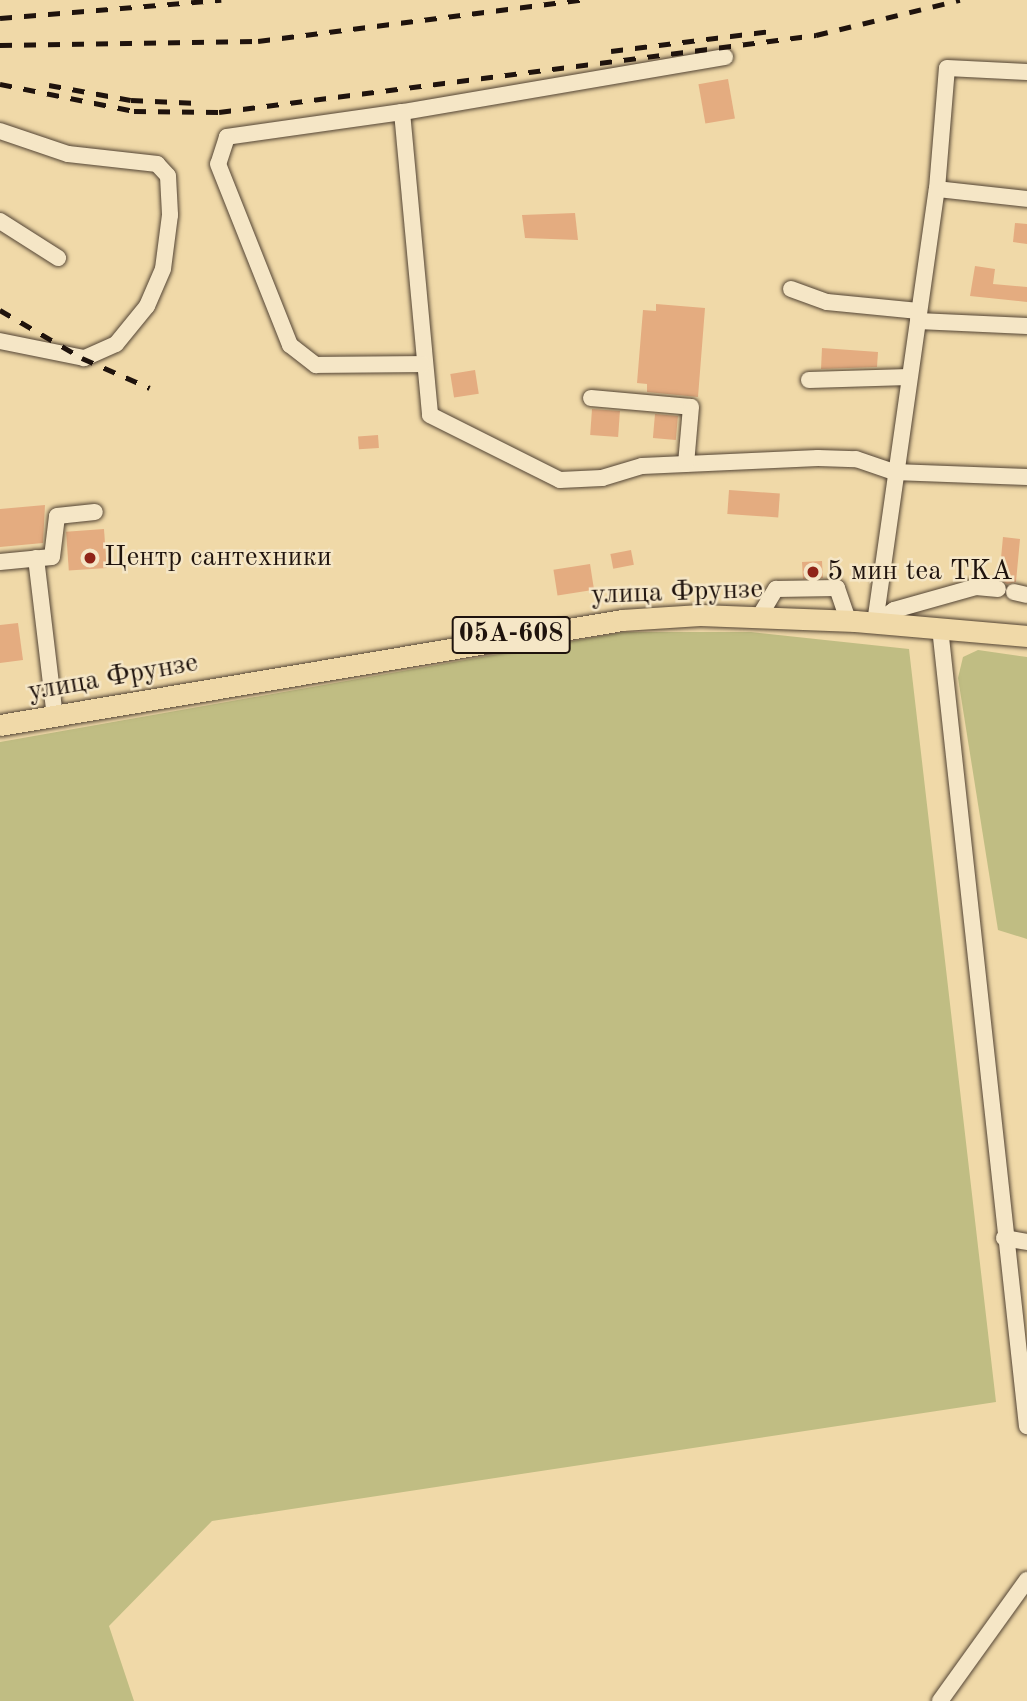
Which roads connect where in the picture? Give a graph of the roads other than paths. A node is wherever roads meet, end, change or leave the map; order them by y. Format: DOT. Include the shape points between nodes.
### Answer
graph roads {
  1 [pos="725,57"];
  2 [pos="1027,72"];
  3 [pos="401,112"];
  4 [pos="0,131"];
  5 [pos="937,189"];
  6 [pos="1027,199"];
  7 [pos="0,221"];
  8 [pos="58,257"];
  9 [pos="791,289"];
  10 [pos="918,316"];
  11 [pos="1027,326"];
  12 [pos="0,341"];
  13 [pos="422,363"];
  14 [pos="909,377"];
  15 [pos="809,380"];
  16 [pos="591,398"];
  17 [pos="686,464"];
  18 [pos="894,472"];
  19 [pos="1027,477"];
  20 [pos="95,512"];
  21 [pos="36,558"];
  22 [pos="0,562"];
  23 [pos="998,589"];
  24 [pos="759,617"];
  25 [pos="848,620"];
  26 [pos="875,623"];
  27 [pos="940,628"];
  28 [pos="1027,636"];
  29 [pos="55,717"];
  30 [pos="0,725"];
  31 [pos="1004,1238"];
  32 [pos="1027,1242"];
  33 [pos="1027,1426"];
  34 [pos="1027,1580"];
  35 [pos="940,1701"];
  1 -- 3 [label="street"];
  2 -- 5 [label="street" via="947,68"];
  3 -- 13 [label="street"];
  3 -- 13 [label="street" via="227,137 218,164 290,345 316,365"];
  4 -- 12 [label="street" via="68,154 157,164 168,176 163,269 147,306 116,344 84,358"];
  5 -- 6 [label="street"];
  5 -- 10 [label="street"];
  7 -- 8 [label="street"];
  9 -- 10 [label="street" via="827,302"];
  10 -- 11 [label="street"];
  10 -- 14 [label="street"];
  13 -- 17 [label="street" via="425,399 439,423 560,480"];
  14 -- 15 [label="street"];
  14 -- 18 [label="street"];
  16 -- 17 [label="street" via="691,407"];
  17 -- 18 [label="street" via="856,459"];
  18 -- 19 [label="street"];
  18 -- 26 [label="street"];
  20 -- 21 [label="street" via="57,516 57,553"];
  21 -- 22 [label="street"];
  21 -- 29 [label="street"];
  23 -- 26 [label="street" via="976,587 894,610"];
  24 -- 25 [label="main road, улица Фрунзе / 05А-608"];
  24 -- 25 [label="street" via="776,589 837,588"];
  24 -- 29 [label="main road, улица Фрунзе / 05А-608" via="699,615 555,627"];
  25 -- 26 [label="main road, улица Фрунзе / 05А-608"];
  26 -- 27 [label="main road, улица Фрунзе / 05А-608"];
  27 -- 28 [label="main road, улица Фрунзе / 05А-608"];
  27 -- 31 [label="street"];
  29 -- 30 [label="main road, улица Фрунзе / 05А-608"];
  31 -- 32 [label="street"];
  31 -- 33 [label="street"];
  34 -- 35 [label="street"];
}
